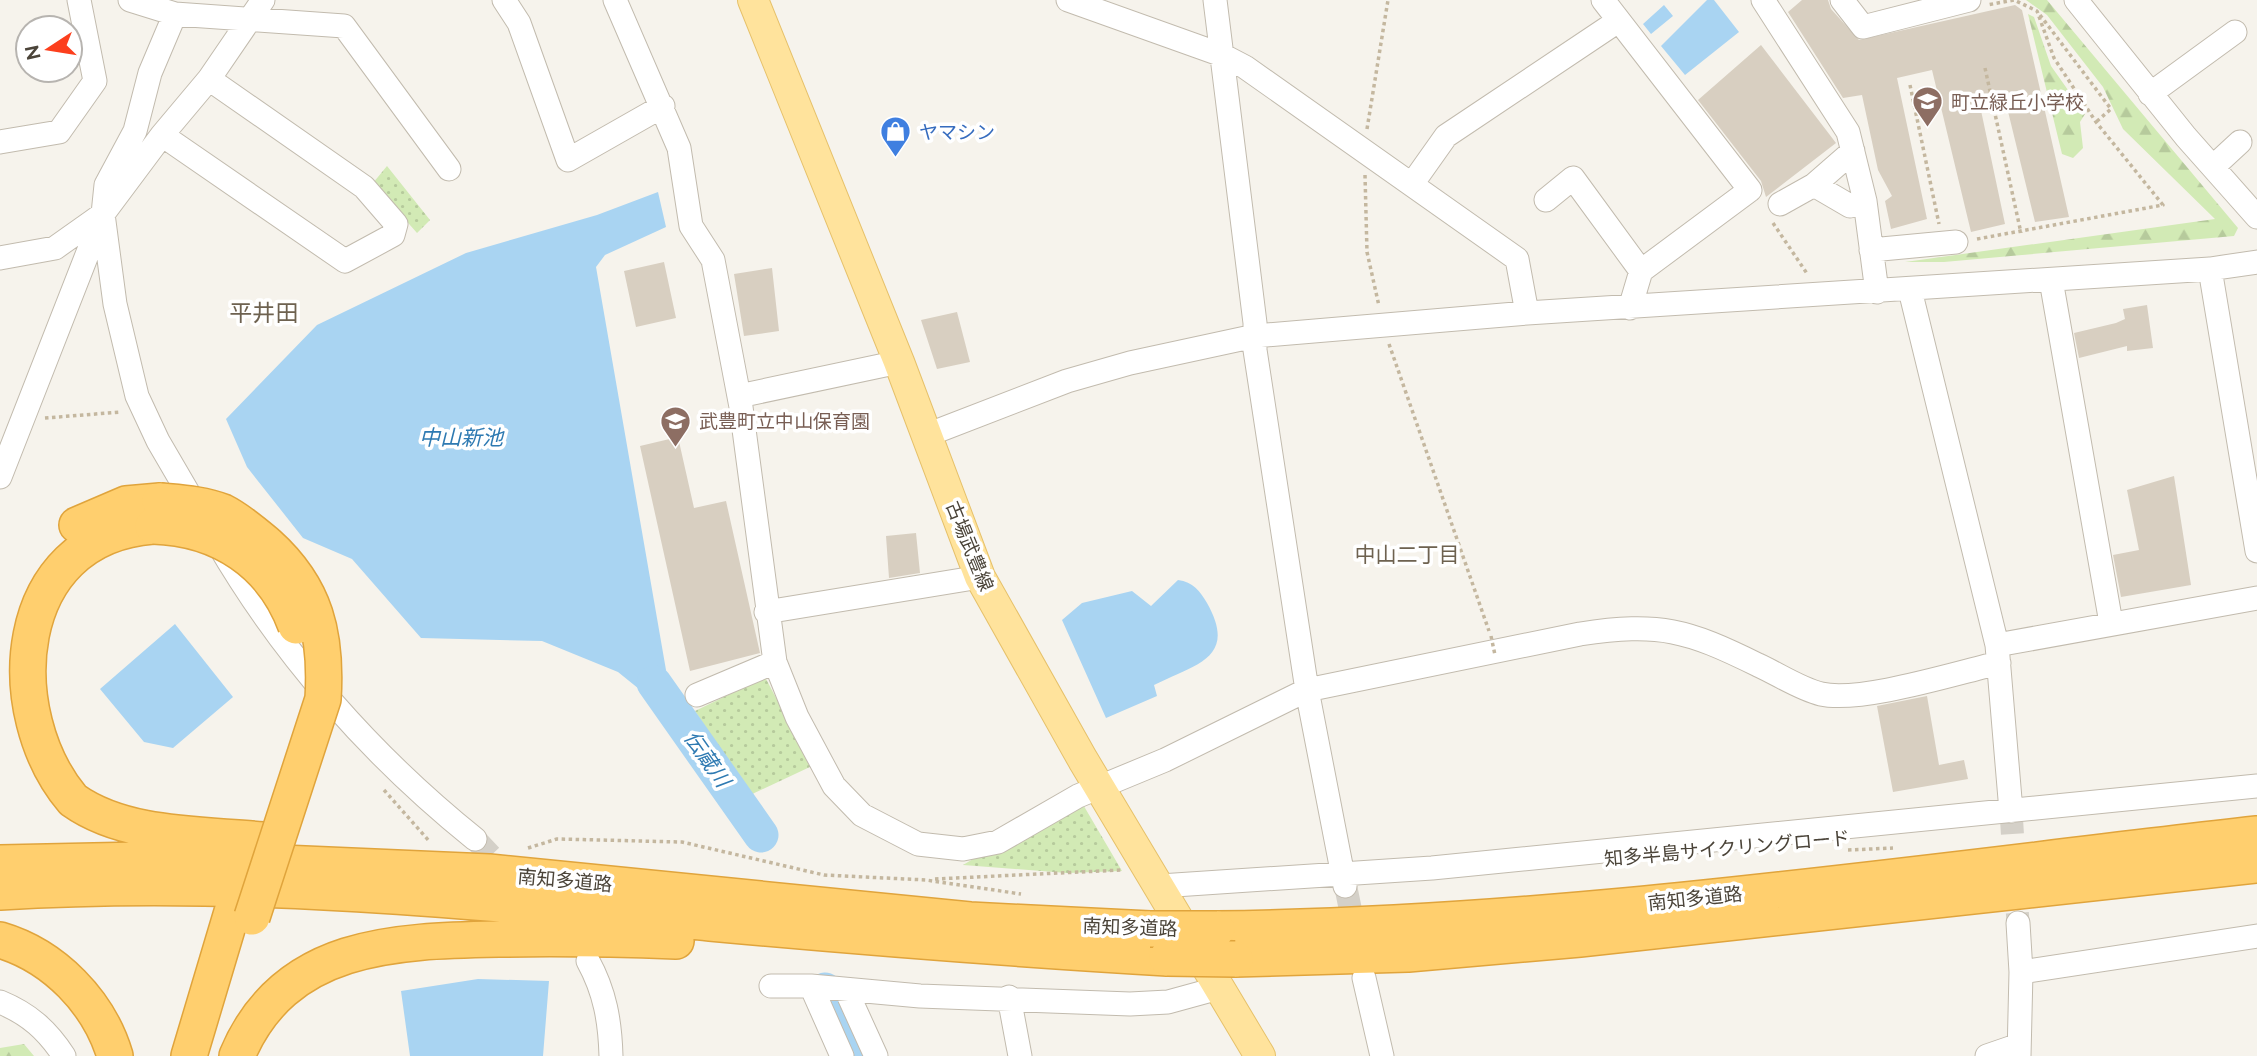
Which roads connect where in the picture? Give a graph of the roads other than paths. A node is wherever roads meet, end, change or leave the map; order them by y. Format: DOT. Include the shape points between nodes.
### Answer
graph roads {
  1 [pos="79,0"];
  2 [pos="130,0"];
  3 [pos="263,0"];
  4 [pos="504,0"];
  5 [pos="615,0"];
  6 [pos="753,0"];
  7 [pos="1068,0"];
  8 [pos="1214,0"];
  9 [pos="1602,0"];
  10 [pos="1763,0"];
  11 [pos="1842,0"];
  12 [pos="1968,0"];
  13 [pos="2076,0"];
  14 [pos="1931,5"];
  15 [pos="175,14"];
  16 [pos="249,21"];
  17 [pos="1618,21"];
  18 [pos="2235,32"];
  19 [pos="1222,55"];
  20 [pos="209,79"];
  21 [pos="2150,94"];
  22 [pos="663,106"];
  23 [pos="162,135"];
  24 [pos="0,142"];
  25 [pos="2240,142"];
  26 [pos="1853,151"];
  27 [pos="2213,167"];
  28 [pos="450,169"];
  29 [pos="1412,184"];
  30 [pos="1814,185"];
  31 [pos="1546,200"];
  32 [pos="1865,201"];
  33 [pos="1776,213"];
  34 [pos="103,214"];
  35 [pos="2257,217"];
  36 [pos="1950,243"];
  37 [pos="1871,250"];
  38 [pos="0,258"];
  39 [pos="2257,262"];
  40 [pos="2210,269"];
  41 [pos="1641,271"];
  42 [pos="2051,280"];
  43 [pos="1910,290"];
  44 [pos="1877,292"];
  45 [pos="1630,308"];
  46 [pos="1527,313"];
  47 [pos="1255,336"];
  48 [pos="899,362"];
  49 [pos="739,396"];
  50 [pos="928,435"];
  51 [pos="0,477"];
  52 [pos="156,514"];
  53 [pos="2257,551"];
  54 [pos="980,577"];
  55 [pos="14,585"];
  56 [pos="2257,598"];
  57 [pos="766,612"];
  58 [pos="2111,623"];
  59 [pos="1998,654"];
  60 [pos="775,662"];
  61 [pos="1307,690"];
  62 [pos="697,695"];
  63 [pos="1099,786"];
  64 [pos="2257,786"];
  65 [pos="2011,811"];
  66 [pos="2257,834"];
  67 [pos="475,839"];
  68 [pos="0,863"];
  69 [pos="2257,865"];
  70 [pos="1344,881"];
  71 [pos="1160,886"];
  72 [pos="0,892"];
  73 [pos="713,894"];
  74 [pos="242,914"];
  75 [pos="2018,923"];
  76 [pos="2257,936"];
  77 [pos="0,940"];
  78 [pos="928,942"];
  79 [pos="1158,944"];
  80 [pos="588,961"];
  81 [pos="2021,972"];
  82 [pos="1227,973"];
  83 [pos="1364,978"];
  84 [pos="771,986"];
  85 [pos="811,986"];
  86 [pos="845,990"];
  87 [pos="1009,997"];
  88 [pos="0,1002"];
  89 [pos="2019,1050"];
  90 [pos="64,1056"];
  91 [pos="115,1056"];
  92 [pos="188,1056"];
  93 [pos="207,1056"];
  94 [pos="237,1056"];
  95 [pos="611,1056"];
  96 [pos="842,1056"];
  97 [pos="876,1056"];
  98 [pos="1020,1056"];
  99 [pos="1260,1056"];
  100 [pos="1382,1056"];
  101 [pos="1987,1056"];
  1 -- 24 [label="street" via="95,81 59,132"];
  2 -- 15 [label="street"];
  3 -- 16 [label="street"];
  4 -- 22 [label="street" via="519,23 568,160"];
  5 -- 22 [label="street"];
  6 -- 48 [label="main road, 古場武豊線"];
  7 -- 19 [label="street"];
  8 -- 19 [label="street"];
  9 -- 17 [label="street"];
  10 -- 26 [label="street" via="1848,132"];
  11 -- 14 [label="street" via="1863,27"];
  12 -- 14 [label="street"];
  13 -- 21 [label="street"];
  15 -- 16 [label="street"];
  15 -- 34 [label="street" via="150,73 135,131 106,185"];
  16 -- 20 [label="street"];
  16 -- 28 [label="street" via="344,26"];
  17 -- 29 [label="street" via="1446,136"];
  17 -- 41 [label="street" via="1750,190"];
  18 -- 21 [label="street"];
  19 -- 29 [label="street"];
  19 -- 47 [label="street"];
  20 -- 23 [label="street"];
  20 -- 23 [label="street" via="365,187 396,224 393,235 345,261"];
  21 -- 27 [label="street"];
  22 -- 49 [label="street" via="679,148 691,226 713,260"];
  23 -- 34 [label="street"];
  25 -- 27 [label="street"];
  26 -- 30 [label="street"];
  26 -- 32 [label="street"];
  27 -- 35 [label="street"];
  29 -- 46 [label="street" via="1517,259"];
  30 -- 32 [label="street" via="1850,206"];
  30 -- 33 [label="street"];
  31 -- 41 [label="street" via="1573,178"];
  32 -- 37 [label="street"];
  34 -- 38 [label="street" via="55,248"];
  34 -- 51 [label="street"];
  34 -- 67 [label="street" via="115,304 137,396 233,570 279,639 398,773"];
  36 -- 37 [label="street"];
  37 -- 44 [label="street"];
  39 -- 40 [label="street"];
  40 -- 42 [label="street"];
  40 -- 53 [label="street"];
  41 -- 45 [label="street"];
  42 -- 43 [label="street"];
  42 -- 58 [label="street"];
  43 -- 44 [label="street"];
  43 -- 59 [label="street"];
  44 -- 45 [label="street"];
  45 -- 46 [label="street"];
  46 -- 47 [label="street"];
  47 -- 50 [label="street" via="1067,381"];
  47 -- 61 [label="street"];
  48 -- 49 [label="street"];
  48 -- 50 [label="main road, 古場武豊線"];
  49 -- 57 [label="street"];
  50 -- 54 [label="main road, 古場武豊線"];
  52 -- 55 [label="highway" via="126,504 94,515 42,552"];
  52 -- 73 [label="highway" via="70,552 45,575 12,635 8,686 18,732 47,777 72,799 105,816 157,830 632,873"];
  52 -- 74 [label="highway, bridge" via="178,527 216,537 262,570 285,600 300,637 302,670 293,732"];
  54 -- 57 [label="street"];
  54 -- 63 [label="main road, 古場武豊線"];
  56 -- 58 [label="street"];
  57 -- 60 [label="street"];
  58 -- 59 [label="street"];
  59 -- 61 [label="street" via="1851,697 1820,694 1703,638 1661,628 1616,629"];
  59 -- 65 [label="street"];
  60 -- 62 [label="street"];
  60 -- 63 [label="street" via="797,717 834,786 862,815 918,844 963,849 998,842"];
  61 -- 63 [label="street" via="1165,760"];
  61 -- 70 [label="street"];
  63 -- 71 [label="main road, 古場武豊線"];
  64 -- 65 [label="street"];
  65 -- 70 [label="street" via="1433,868"];
  66 -- 79 [label="highway, 南知多道路, bridge" via="1572,912 1334,928 1217,929"];
  68 -- 73 [label="highway, 南知多道路" via="201,860 489,872"];
  69 -- 82 [label="highway, 南知多道路"];
  70 -- 71 [label="street"];
  71 -- 82 [label="main road, 古場武豊線"];
  72 -- 78 [label="highway, 南知多道路" via="106,888 307,891 504,903"];
  73 -- 79 [label="highway, 南知多道路"];
  74 -- 92 [label="highway"];
  74 -- 93 [label="highway"];
  75 -- 81 [label="street"];
  76 -- 81 [label="street"];
  77 -- 91 [label="highway" via="61,973 95,1012"];
  78 -- 79 [label="highway, 南知多道路"];
  78 -- 94 [label="highway" via="541,939 396,943 335,958 289,986 265,1010"];
  79 -- 82 [label="highway, 南知多道路, bridge"];
  80 -- 95 [label="street" via="601,985 608,1013"];
  81 -- 89 [label="street"];
  82 -- 87 [label="street" via="1168,1002"];
  82 -- 99 [label="main road, 古場武豊線"];
  83 -- 100 [label="street"];
  84 -- 85 [label="street"];
  85 -- 86 [label="street"];
  85 -- 96 [label="street"];
  86 -- 87 [label="street"];
  86 -- 97 [label="street"];
  87 -- 98 [label="street"];
  88 -- 90 [label="street" via="32,1018"];
  89 -- 101 [label="street"];
}
